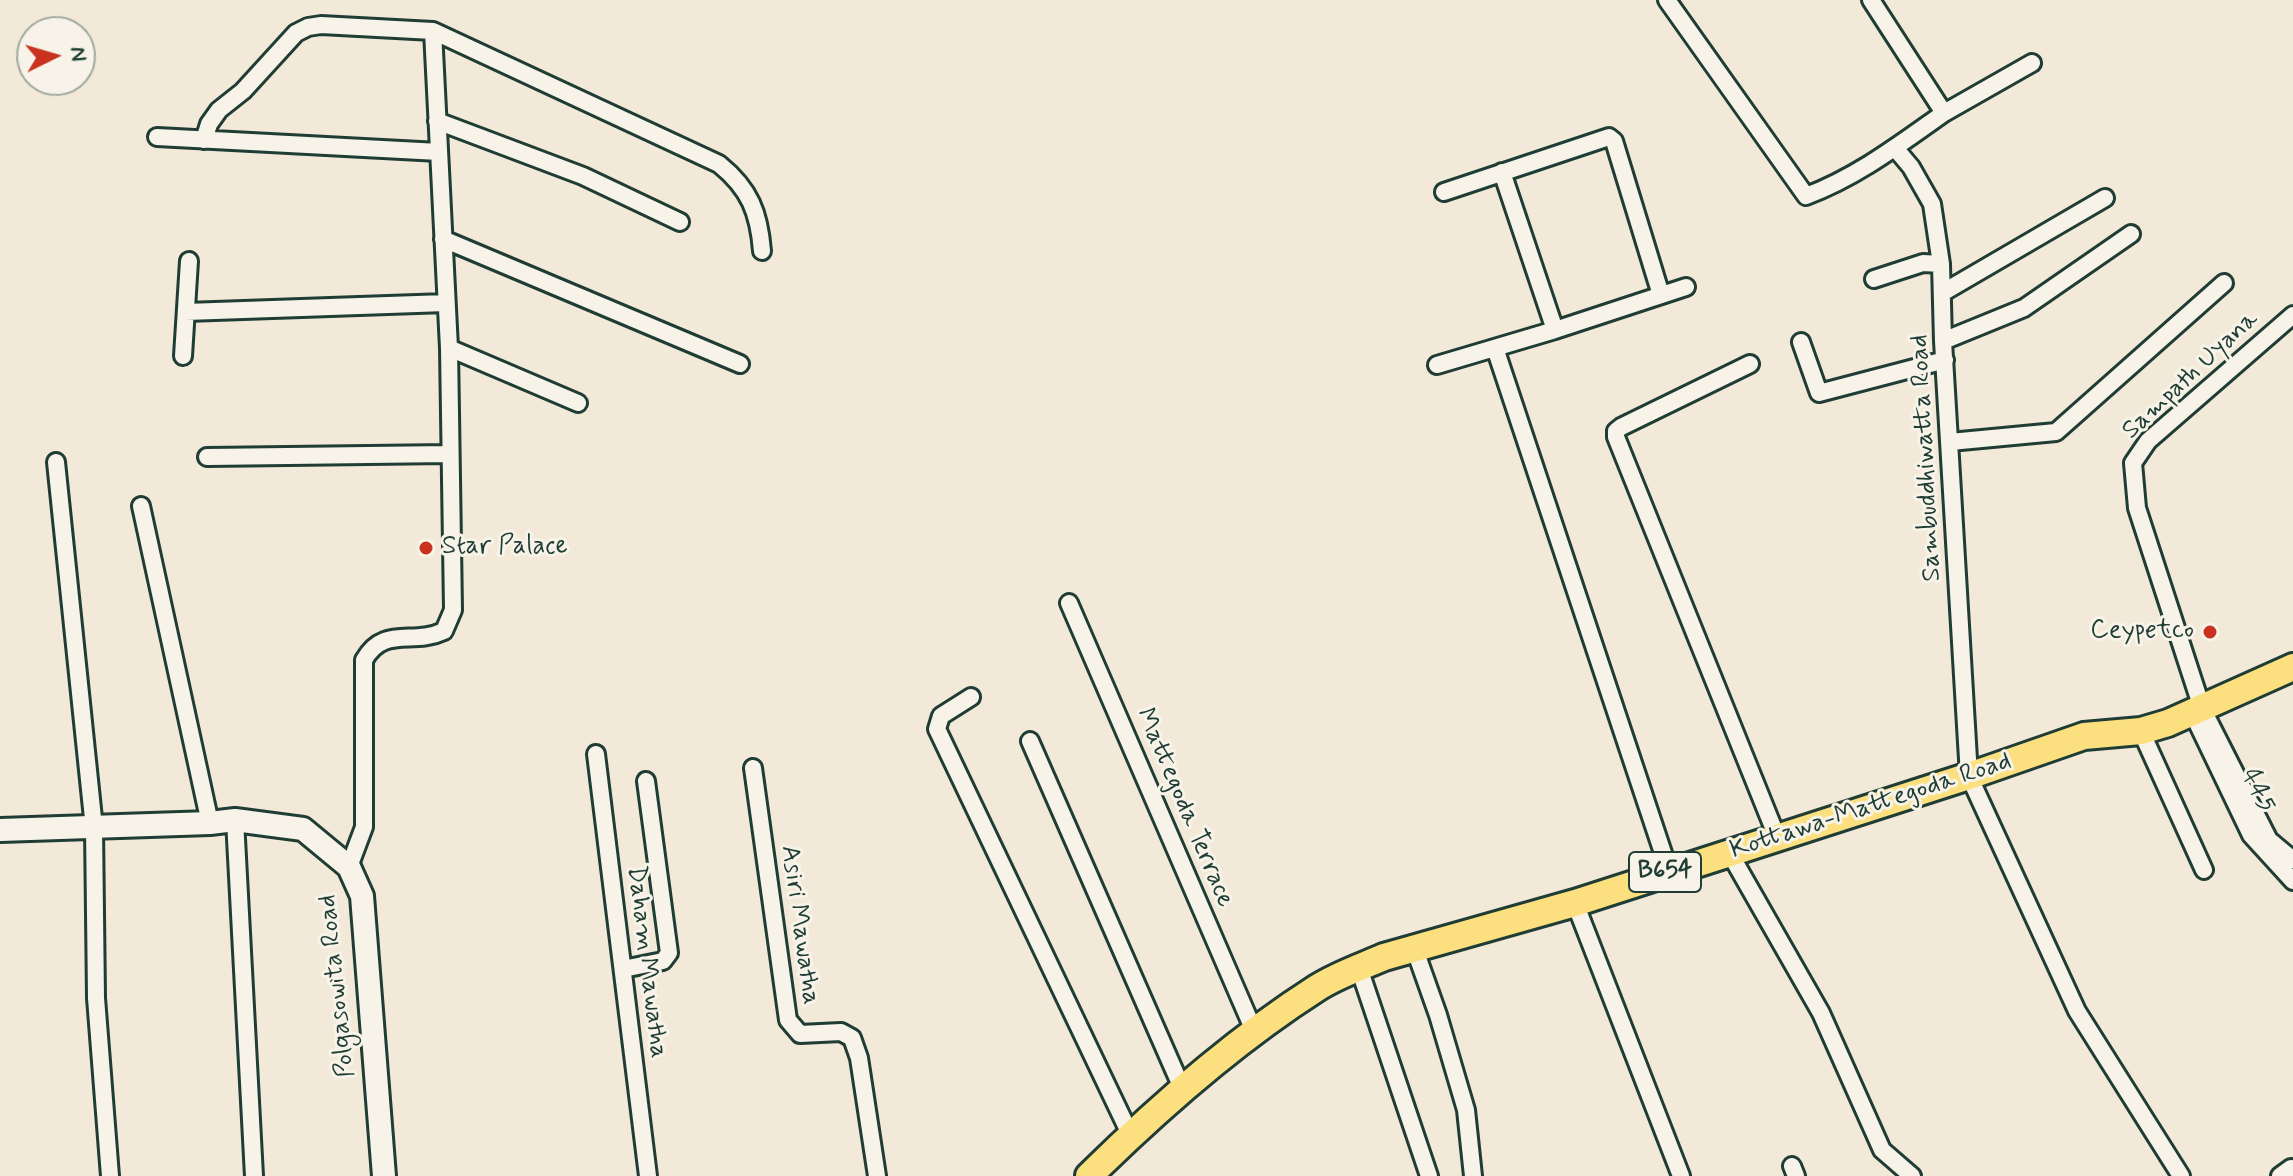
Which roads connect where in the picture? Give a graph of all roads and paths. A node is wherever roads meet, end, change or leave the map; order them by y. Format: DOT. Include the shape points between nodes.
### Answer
graph roads {
  1 [pos="1667,0"];
  2 [pos="1871,0"];
  3 [pos="433,31"];
  4 [pos="2032,63"];
  5 [pos="1944,113"];
  6 [pos="437,121"];
  7 [pos="157,137"];
  8 [pos="204,140"];
  9 [pos="1895,148"];
  10 [pos="439,152"];
  11 [pos="1502,172"];
  12 [pos="1444,192"];
  13 [pos="2105,198"];
  14 [pos="680,222"];
  15 [pos="2131,234"];
  16 [pos="443,239"];
  17 [pos="762,251"];
  18 [pos="189,261"];
  19 [pos="1941,264"];
  20 [pos="1874,279"];
  21 [pos="2224,283"];
  22 [pos="1686,287"];
  23 [pos="1942,293"];
  24 [pos="1661,295"];
  25 [pos="446,303"];
  26 [pos="186,312"];
  27 [pos="2293,315"];
  28 [pos="1555,330"];
  29 [pos="1943,341"];
  30 [pos="1801,342"];
  31 [pos="449,348"];
  32 [pos="1495,348"];
  33 [pos="183,356"];
  34 [pos="1945,360"];
  35 [pos="740,364"];
  36 [pos="1750,364"];
  37 [pos="1437,365"];
  38 [pos="578,403"];
  39 [pos="1950,442"];
  40 [pos="449,454"];
  41 [pos="207,457"];
  42 [pos="56,462"];
  43 [pos="141,506"];
  44 [pos="1069,603"];
  45 [pos="2293,667"];
  46 [pos="971,697"];
  47 [pos="2197,710"];
  48 [pos="2141,731"];
  49 [pos="1030,741"];
  50 [pos="596,754"];
  51 [pos="753,768"];
  52 [pos="1969,776"];
  53 [pos="646,781"];
  54 [pos="235,820"];
  55 [pos="210,823"];
  56 [pos="94,828"];
  57 [pos="0,830"];
  58 [pos="1777,837"];
  59 [pos="1729,852"];
  60 [pos="2293,860"];
  61 [pos="349,867"];
  62 [pos="2204,870"];
  63 [pos="1669,871"];
  64 [pos="2293,881"];
  65 [pos="1575,903"];
  66 [pos="1415,950"];
  67 [pos="1359,968"];
  68 [pos="623,969"];
  69 [pos="1255,1033"];
  70 [pos="1182,1088"];
  71 [pos="1131,1136"];
  72 [pos="2293,1170"];
  73 [pos="110,1176"];
  74 [pos="254,1176"];
  75 [pos="384,1176"];
  76 [pos="648,1176"];
  77 [pos="877,1176"];
  78 [pos="1089,1176"];
  79 [pos="1429,1176"];
  80 [pos="1473,1176"];
  81 [pos="1681,1176"];
  82 [pos="1912,1176"];
  83 [pos="2181,1176"];
  84 [pos="2280,1176"];
  1 -- 9 [label="street" via="1806,196 1837,184"];
  2 -- 5 [label="street"];
  3 -- 6 [label="street"];
  3 -- 8 [label="street" via="308,27 219,110"];
  3 -- 17 [label="street" via="719,164 751,201 760,222"];
  4 -- 5 [label="street"];
  5 -- 9 [label="street"];
  6 -- 10 [label="street"];
  6 -- 14 [label="street" via="583,176"];
  7 -- 8 [label="street"];
  8 -- 10 [label="street"];
  9 -- 19 [label="street, Sambuddhiwatta Road" via="1932,204"];
  10 -- 16 [label="street"];
  11 -- 12 [label="street"];
  11 -- 24 [label="street" via="1605,137 1614,141"];
  11 -- 28 [label="street"];
  13 -- 23 [label="street"];
  15 -- 29 [label="street" via="2024,308"];
  16 -- 25 [label="street"];
  16 -- 35 [label="street"];
  18 -- 26 [label="street"];
  19 -- 20 [label="street" via="1923,263"];
  19 -- 23 [label="street, Sambuddhiwatta Road"];
  21 -- 39 [label="street" via="2056,432"];
  22 -- 24 [label="street"];
  23 -- 29 [label="street, Sambuddhiwatta Road"];
  24 -- 28 [label="street"];
  25 -- 26 [label="street"];
  25 -- 31 [label="street"];
  26 -- 33 [label="street"];
  27 -- 47 [label="street, Sampath Uyana" via="2148,441 2133,463 2137,508"];
  28 -- 32 [label="street"];
  29 -- 34 [label="street, Sambuddhiwatta Road"];
  30 -- 34 [label="street" via="1819,393"];
  31 -- 38 [label="street"];
  31 -- 40 [label="street"];
  32 -- 37 [label="street"];
  32 -- 63 [label="street"];
  34 -- 39 [label="street, Sambuddhiwatta Road"];
  36 -- 58 [label="street" via="1621,427 1616,437"];
  39 -- 52 [label="street, Sambuddhiwatta Road"];
  40 -- 41 [label="street"];
  40 -- 61 [label="street" via="453,610 444,631 431,637 383,640 364,660 364,827"];
  42 -- 56 [label="street"];
  43 -- 55 [label="street"];
  44 -- 69 [label="street, Mattegoda Terrace"];
  45 -- 47 [label="main road, Kottawa-Mattegoda Road / B654"];
  46 -- 71 [label="street" via="941,716 937,729"];
  47 -- 48 [label="main road, Kottawa-Mattegoda Road / B654"];
  47 -- 60 [label="street" via="2269,840"];
  47 -- 64 [label="street, 445" via="2251,835"];
  48 -- 52 [label="main road, Kottawa-Mattegoda Road / B654" via="2084,736"];
  48 -- 62 [label="street"];
  49 -- 70 [label="street"];
  50 -- 68 [label="street, Daham Mawatha"];
  51 -- 77 [label="street, Asiri Mawatha" via="788,1020 800,1034 841,1032 852,1038"];
  52 -- 58 [label="main road, Kottawa-Mattegoda Road / B654"];
  52 -- 83 [label="street" via="2077,1011"];
  53 -- 68 [label="street" via="669,953 663,961"];
  54 -- 55 [label="street, Polgasowita Road"];
  54 -- 61 [label="street, Polgasowita Road" via="303,829"];
  54 -- 74 [label="street"];
  55 -- 56 [label="street, Polgasowita Road"];
  56 -- 57 [label="street, Polgasowita Road"];
  56 -- 73 [label="street" via="96,998"];
  58 -- 59 [label="main road, Kottawa-Mattegoda Road / B654"];
  59 -- 63 [label="main road, Kottawa-Mattegoda Road / B654"];
  59 -- 82 [label="street" via="1821,1013 1882,1150"];
  61 -- 75 [label="street, Polgasowita Road" via="362,896"];
  63 -- 65 [label="main road, Kottawa-Mattegoda Road / B654"];
  65 -- 66 [label="main road, Kottawa-Mattegoda Road / B654"];
  65 -- 81 [label="street"];
  66 -- 67 [label="main road, Kottawa-Mattegoda Road / B654"];
  66 -- 80 [label="street" via="1466,1110"];
  67 -- 69 [label="main road, Kottawa-Mattegoda Road / B654" via="1319,987"];
  67 -- 79 [label="street"];
  68 -- 76 [label="street, Daham Mawatha"];
  69 -- 70 [label="main road, Kottawa-Mattegoda Road / B654"];
  70 -- 71 [label="main road, Kottawa-Mattegoda Road / B654"];
  71 -- 78 [label="main road, Kottawa-Mattegoda Road / B654"];
  72 -- 84 [label="street"];
}
